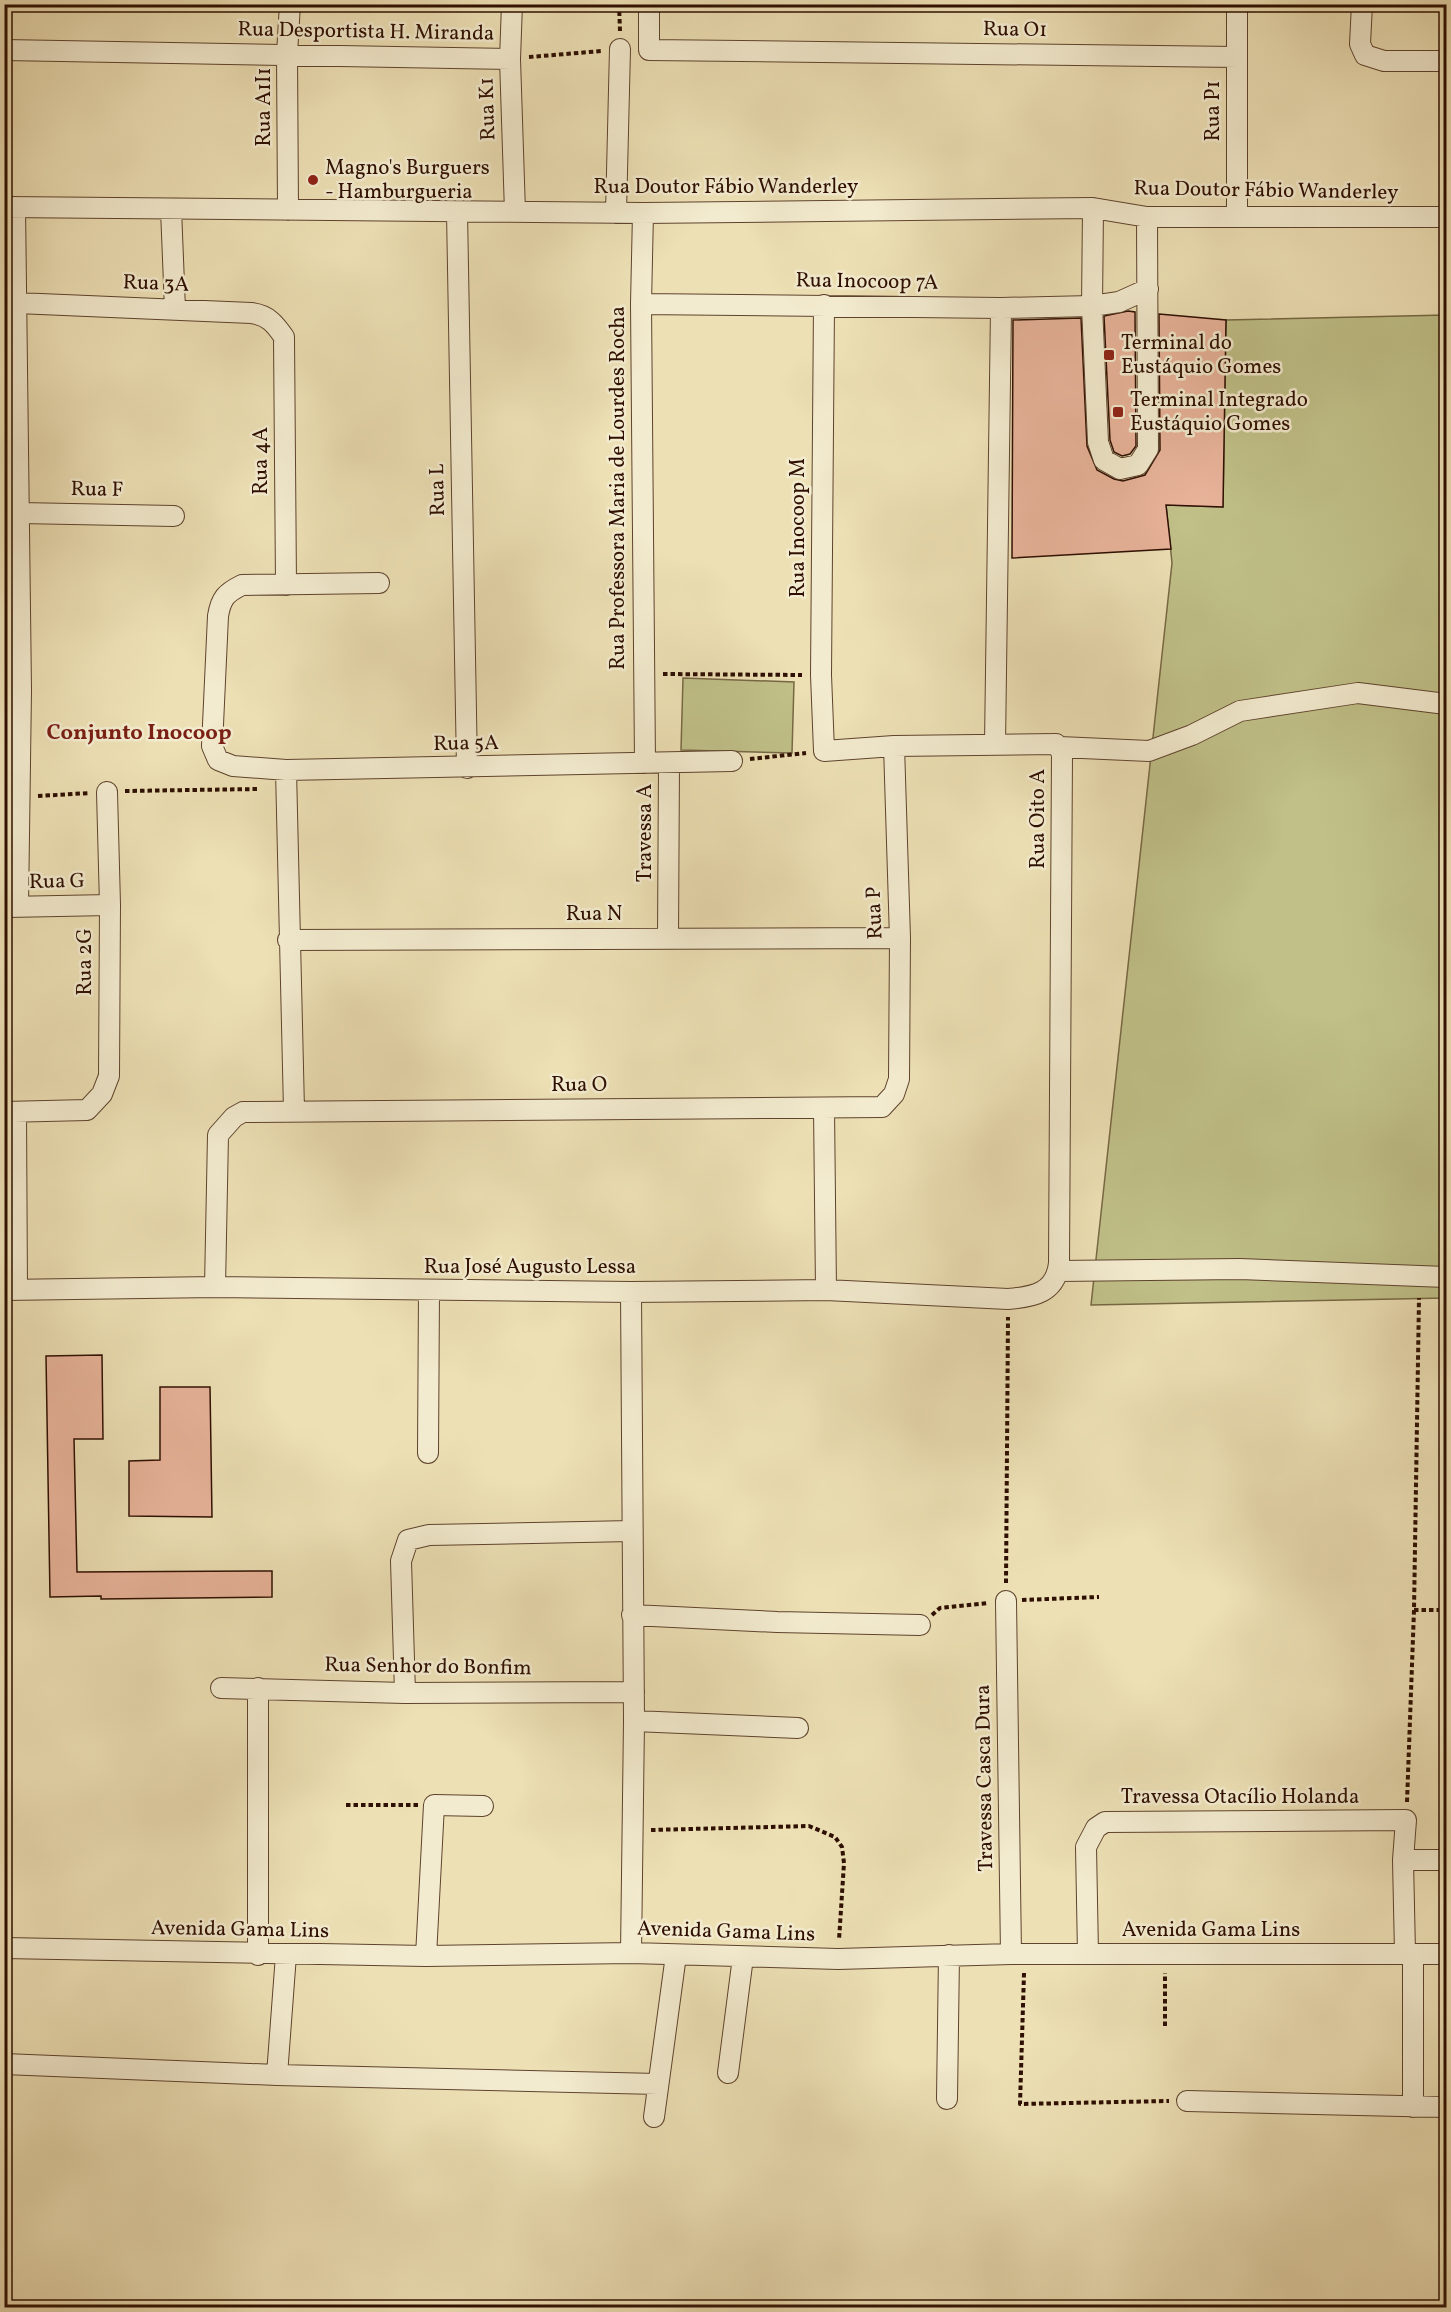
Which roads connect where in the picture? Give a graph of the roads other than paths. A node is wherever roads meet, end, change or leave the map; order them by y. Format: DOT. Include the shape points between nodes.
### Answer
graph roads {
  1 [pos="290,4"];
  2 [pos="512,4"];
  3 [pos="649,4"];
  4 [pos="1237,4"];
  5 [pos="1362,4"];
  6 [pos="620,49"];
  7 [pos="4,50"];
  8 [pos="287,54"];
  9 [pos="1237,57"];
  10 [pos="510,59"];
  11 [pos="1446,61"];
  12 [pos="10,207"];
  13 [pos="1093,207"];
  14 [pos="171,209"];
  15 [pos="288,210"];
  16 [pos="457,212"];
  17 [pos="515,212"];
  18 [pos="616,213"];
  19 [pos="643,213"];
  20 [pos="1147,217"];
  21 [pos="1237,217"];
  22 [pos="1446,217"];
  23 [pos="1148,289"];
  24 [pos="17,303"];
  25 [pos="641,304"];
  26 [pos="824,305"];
  27 [pos="1092,306"];
  28 [pos="1001,308"];
  29 [pos="175,309"];
  30 [pos="284,337"];
  31 [pos="20,513"];
  32 [pos="174,516"];
  33 [pos="379,583"];
  34 [pos="286,585"];
  35 [pos="13,690"];
  36 [pos="1446,704"];
  37 [pos="994,744"];
  38 [pos="894,746"];
  39 [pos="1060,747"];
  40 [pos="732,760"];
  41 [pos="645,763"];
  42 [pos="669,763"];
  43 [pos="467,768"];
  44 [pos="286,779"];
  45 [pos="107,792"];
  46 [pos="110,905"];
  47 [pos="11,907"];
  48 [pos="668,938"];
  49 [pos="900,938"];
  50 [pos="288,940"];
  51 [pos="899,1080"];
  52 [pos="824,1108"];
  53 [pos="294,1110"];
  54 [pos="10,1112"];
  55 [pos="1446,1277"];
  56 [pos="1054,1278"];
  57 [pos="215,1287"];
  58 [pos="11,1290"];
  59 [pos="826,1290"];
  60 [pos="429,1291"];
  61 [pos="631,1292"];
  62 [pos="428,1453"];
  63 [pos="632,1531"];
  64 [pos="1006,1601"];
  65 [pos="632,1615"];
  66 [pos="920,1624"];
  67 [pos="221,1688"];
  68 [pos="258,1688"];
  69 [pos="634,1692"];
  70 [pos="405,1693"];
  71 [pos="634,1721"];
  72 [pos="798,1728"];
  73 [pos="483,1806"];
  74 [pos="1403,1860"];
  75 [pos="1446,1860"];
  76 [pos="4,1948"];
  77 [pos="631,1953"];
  78 [pos="1018,1954"];
  79 [pos="1088,1954"];
  80 [pos="1409,1954"];
  81 [pos="1446,1954"];
  82 [pos="258,1955"];
  83 [pos="286,1955"];
  84 [pos="676,1955"];
  85 [pos="949,1955"];
  86 [pos="426,1956"];
  87 [pos="744,1957"];
  88 [pos="4,2064"];
  89 [pos="728,2073"];
  90 [pos="277,2075"];
  91 [pos="658,2084"];
  92 [pos="947,2099"];
  93 [pos="1187,2101"];
  94 [pos="1413,2107"];
  95 [pos="1446,2107"];
  96 [pos="654,2117"];
  1 -- 8 [label="street, Rua A1I1"];
  2 -- 10 [label="street, Rua K1"];
  3 -- 9 [label="street, Rua O1" via="649,50"];
  4 -- 9 [label="street, Rua P1"];
  5 -- 11 [label="street" via="1360,44 1365,55 1384,60"];
  6 -- 18 [label="street"];
  7 -- 8 [label="street, Rua Desportista H. Miranda"];
  8 -- 10 [label="street, Rua Desportista H. Miranda"];
  8 -- 15 [label="street, Rua A1I1"];
  9 -- 21 [label="street, Rua P1"];
  10 -- 17 [label="street, Rua K1"];
  12 -- 14 [label="street, Rua Doutor Fábio Wanderley"];
  12 -- 24 [label="street"];
  13 -- 19 [label="street, Rua Doutor Fábio Wanderley"];
  13 -- 20 [label="street, Rua Doutor Fábio Wanderley"];
  13 -- 27 [label="street"];
  14 -- 15 [label="street, Rua Doutor Fábio Wanderley"];
  14 -- 29 [label="street"];
  15 -- 16 [label="street, Rua Doutor Fábio Wanderley"];
  16 -- 17 [label="street, Rua Doutor Fábio Wanderley"];
  16 -- 43 [label="street, Rua L"];
  17 -- 18 [label="street, Rua Doutor Fábio Wanderley"];
  18 -- 19 [label="street, Rua Doutor Fábio Wanderley"];
  19 -- 25 [label="street, Rua Professora Maria de Lourdes Rocha"];
  20 -- 21 [label="street, Rua Doutor Fábio Wanderley"];
  20 -- 23 [label="street"];
  21 -- 22 [label="street, Rua Doutor Fábio Wanderley"];
  23 -- 27 [label="street, Rua Inocoop 7A" via="1119,302"];
  23 -- 27 [label="street" via="1148,449 1145,458 1130,469 1111,466 1100,452"];
  24 -- 29 [label="street, Rua 3A"];
  24 -- 31 [label="street"];
  25 -- 26 [label="street, Rua Inocoop 7A"];
  25 -- 41 [label="street, Rua Professora Maria de Lourdes Rocha"];
  26 -- 28 [label="street, Rua Inocoop 7A"];
  26 -- 38 [label="street, Rua Inocoop M" via="824,751"];
  27 -- 28 [label="street, Rua Inocoop 7A"];
  28 -- 37 [label="street"];
  29 -- 30 [label="street, Rua 3A" via="261,314 273,321"];
  30 -- 34 [label="street, Rua 4A"];
  31 -- 32 [label="street, Rua F"];
  31 -- 35 [label="street"];
  33 -- 34 [label="street"];
  34 -- 44 [label="street, Rua 5A" via="242,585 227,592 220,601 212,746 218,760 226,764"];
  35 -- 47 [label="street" via="20,797"];
  36 -- 39 [label="street" via="1358,693 1240,711 1149,751"];
  37 -- 38 [label="street, Rua Oito A"];
  37 -- 39 [label="street, Rua Oito A"];
  38 -- 49 [label="street, Rua P"];
  39 -- 56 [label="street, Rua Oito A"];
  40 -- 42 [label="street, Rua 5A"];
  41 -- 42 [label="street, Rua 5A"];
  41 -- 43 [label="street, Rua 5A"];
  42 -- 48 [label="street, Travessa A"];
  43 -- 44 [label="street, Rua 5A"];
  44 -- 50 [label="street"];
  45 -- 46 [label="street, Rua 2G"];
  46 -- 47 [label="street, Rua G"];
  46 -- 54 [label="street, Rua 2G" via="109,1076 102,1094 87,1110"];
  48 -- 49 [label="street, Rua N"];
  48 -- 50 [label="street, Rua N"];
  49 -- 51 [label="street, Rua P"];
  50 -- 53 [label="street"];
  51 -- 52 [label="street, Rua O" via="894,1094 882,1107"];
  52 -- 53 [label="street, Rua O"];
  52 -- 59 [label="street"];
  53 -- 57 [label="street, Rua O" via="243,1112 218,1135"];
  54 -- 58 [label="street"];
  55 -- 56 [label="street" via="1240,1269"];
  56 -- 59 [label="street, Rua José Augusto Lessa" via="1033,1297 1008,1299"];
  57 -- 58 [label="street, Rua José Augusto Lessa"];
  57 -- 60 [label="street, Rua José Augusto Lessa"];
  59 -- 61 [label="street, Rua José Augusto Lessa"];
  60 -- 61 [label="street, Rua José Augusto Lessa"];
  60 -- 62 [label="street"];
  61 -- 63 [label="street"];
  63 -- 65 [label="street"];
  63 -- 70 [label="street" via="429,1535 408,1540 401,1561"];
  64 -- 78 [label="street, Travessa Casca Dura"];
  65 -- 66 [label="street"];
  65 -- 69 [label="street"];
  67 -- 68 [label="street, Rua Senhor do Bonfim"];
  68 -- 70 [label="street, Rua Senhor do Bonfim"];
  68 -- 82 [label="street"];
  69 -- 70 [label="street, Rua Senhor do Bonfim"];
  69 -- 71 [label="street"];
  71 -- 72 [label="street"];
  71 -- 77 [label="street"];
  73 -- 86 [label="street" via="434,1805"];
  74 -- 75 [label="street"];
  74 -- 79 [label="street, Travessa Otacílio Holanda" via="1406,1820 1105,1822 1096,1828 1086,1847"];
  74 -- 80 [label="street"];
  76 -- 82 [label="street, Avenida Gama Lins"];
  77 -- 84 [label="street, Avenida Gama Lins"];
  77 -- 86 [label="street, Avenida Gama Lins"];
  78 -- 79 [label="street, Avenida Gama Lins"];
  78 -- 85 [label="street, Avenida Gama Lins"];
  79 -- 80 [label="street, Avenida Gama Lins"];
  80 -- 81 [label="street, Avenida Gama Lins"];
  80 -- 94 [label="street"];
  82 -- 83 [label="street, Avenida Gama Lins"];
  83 -- 86 [label="street, Avenida Gama Lins"];
  83 -- 90 [label="street"];
  84 -- 87 [label="street, Avenida Gama Lins"];
  84 -- 91 [label="street"];
  85 -- 87 [label="street, Avenida Gama Lins"];
  85 -- 92 [label="street"];
  87 -- 89 [label="street"];
  88 -- 90 [label="street"];
  90 -- 91 [label="street"];
  91 -- 96 [label="street"];
  93 -- 94 [label="street"];
  94 -- 95 [label="street"];
}
